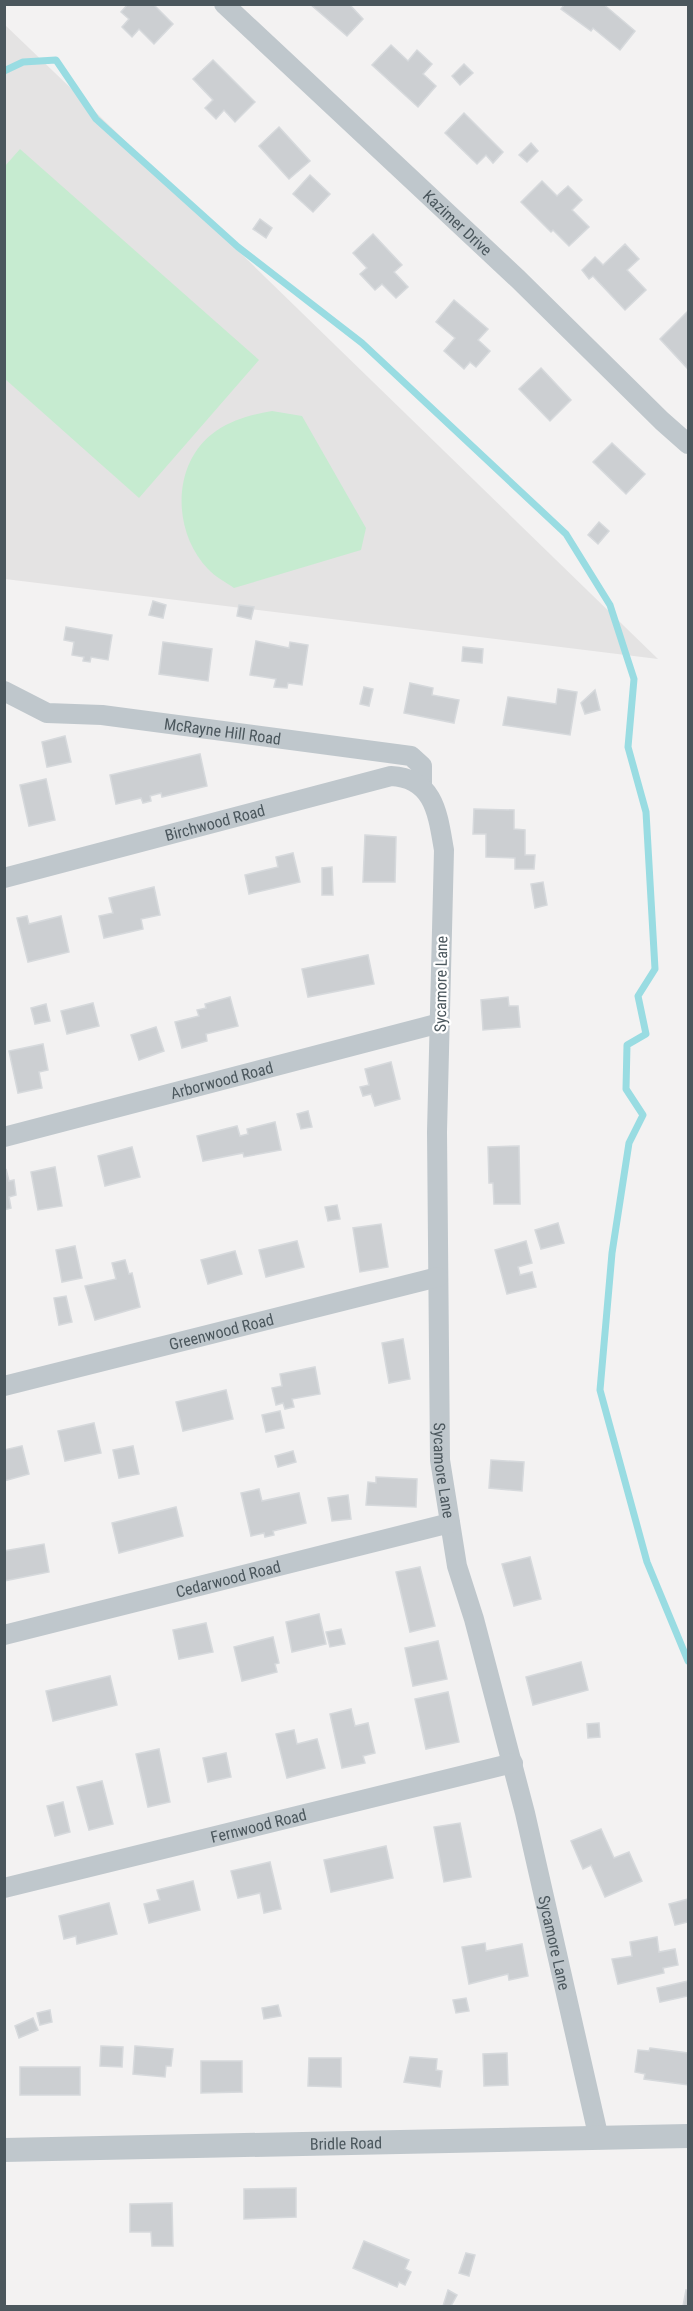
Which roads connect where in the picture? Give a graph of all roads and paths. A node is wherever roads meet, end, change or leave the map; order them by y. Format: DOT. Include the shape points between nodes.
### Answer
graph roads {
  1 [pos="224,4"];
  2 [pos="688,444"];
  3 [pos="4,691"];
  4 [pos="422,787"];
  5 [pos="4,878"];
  6 [pos="440,1023"];
  7 [pos="4,1137"];
  8 [pos="438,1277"];
  9 [pos="4,1386"];
  10 [pos="450,1523"];
  11 [pos="4,1635"];
  12 [pos="513,1763"];
  13 [pos="4,1888"];
  14 [pos="688,2136"];
  15 [pos="599,2139"];
  16 [pos="4,2150"];
  1 -- 2 [label="street, Kazimer Drive" via="509,270"];
  3 -- 4 [label="street, McRayne Hill Road" via="47,713 102,715 411,756 422,766"];
  4 -- 5 [label="street, Birchwood Road" via="402,776 391,776"];
  4 -- 6 [label="street, Sycamore Lane" via="437,808 444,850"];
  6 -- 7 [label="street, Arborwood Road"];
  6 -- 8 [label="street, Sycamore Lane"];
  8 -- 9 [label="street, Greenwood Road"];
  8 -- 10 [label="street, Sycamore Lane" via="440,1460"];
  10 -- 11 [label="street, Cedarwood Road"];
  10 -- 12 [label="street, Sycamore Lane" via="457,1566"];
  12 -- 13 [label="street, Fernwood Road"];
  12 -- 15 [label="street, Sycamore Lane"];
  14 -- 15 [label="street, Bridle Road"];
  15 -- 16 [label="street, Bridle Road"];
}
